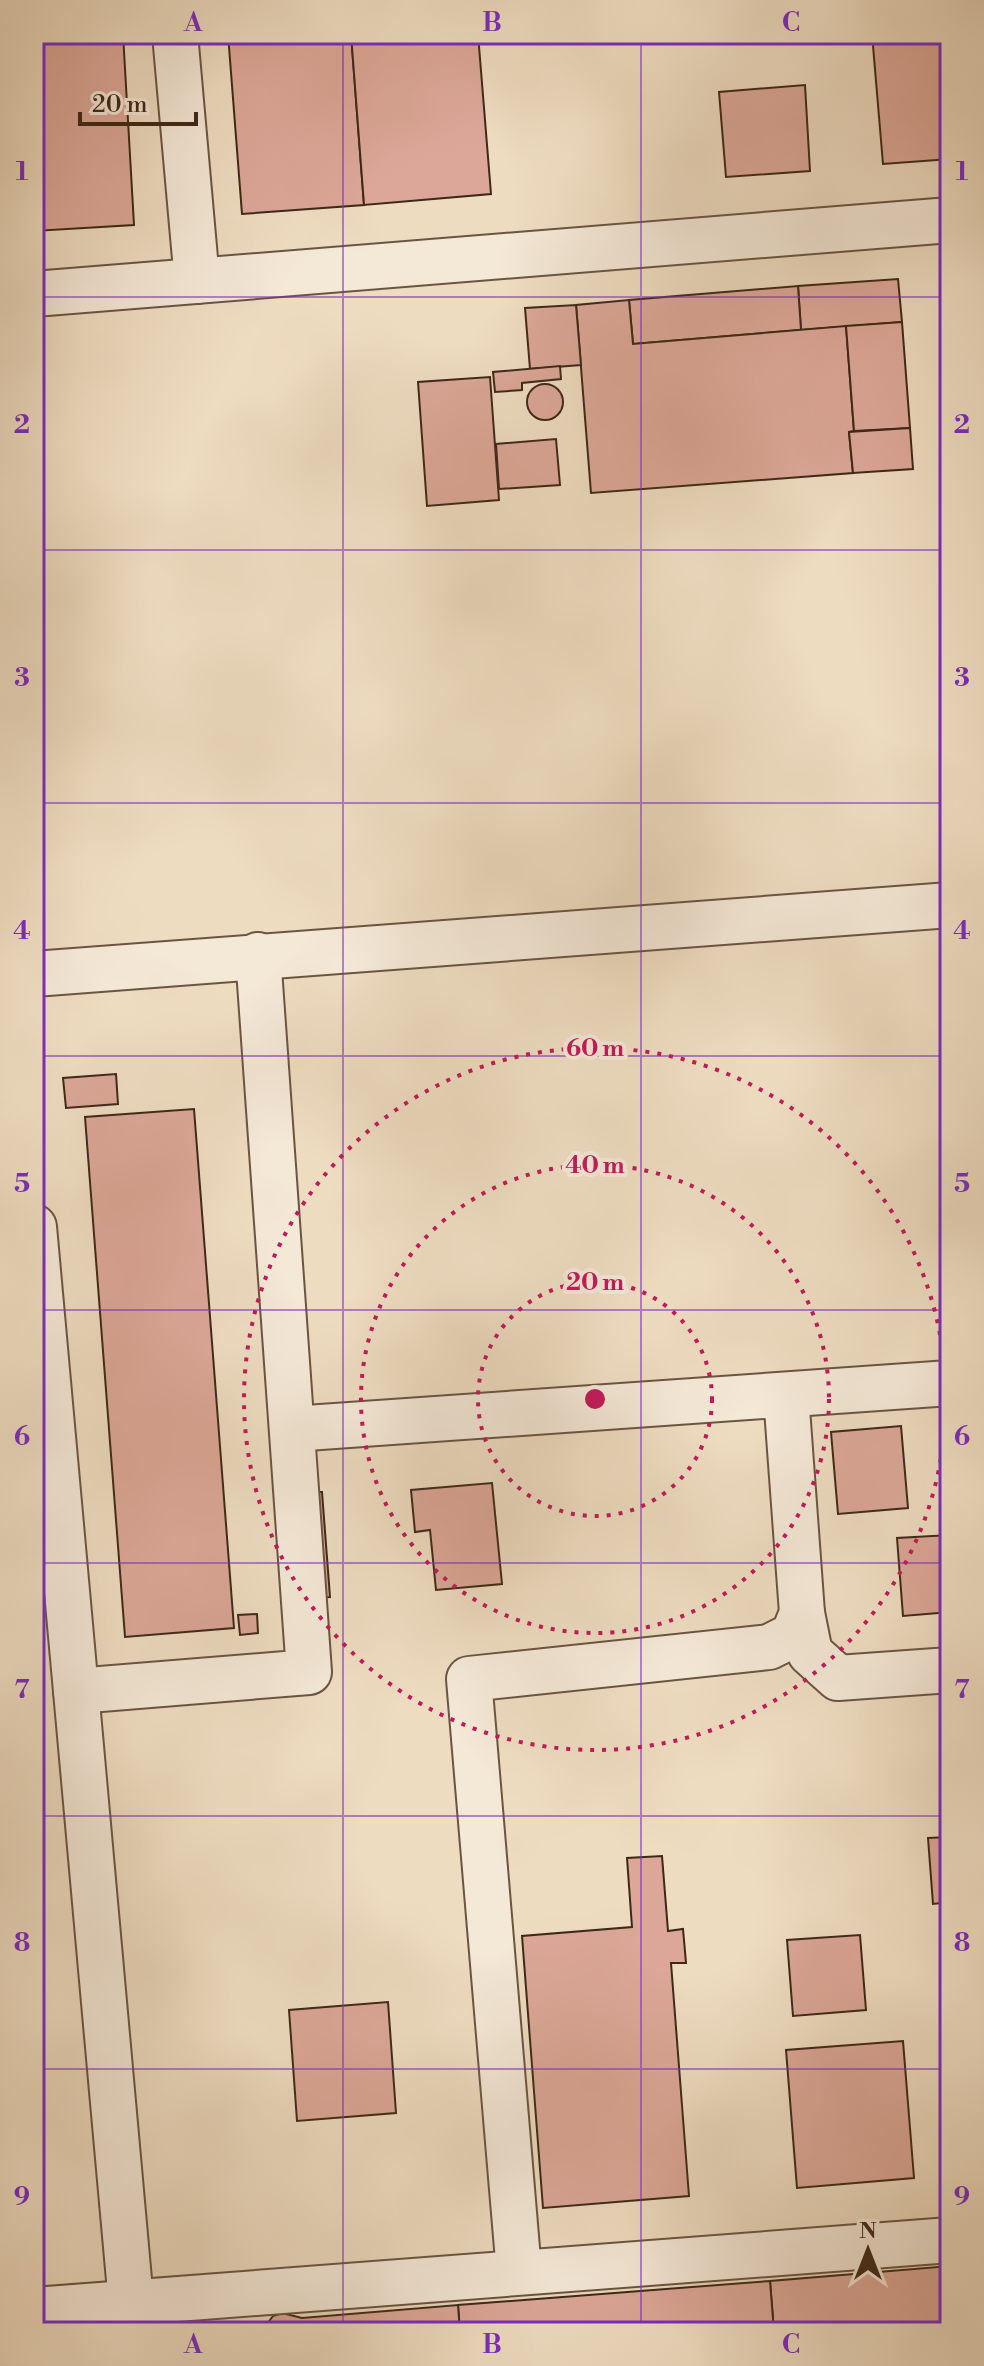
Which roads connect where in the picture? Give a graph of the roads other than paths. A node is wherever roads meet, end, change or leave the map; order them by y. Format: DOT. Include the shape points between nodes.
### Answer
graph roads {
  1 [pos="175,34"];
  2 [pos="950,220"];
  3 [pos="197,281"];
  4 [pos="34,294"];
  5 [pos="950,905"];
  6 [pos="258,955"];
  7 [pos="34,974"];
  8 [pos="34,1227"];
  9 [pos="950,1383"];
  10 [pos="786,1395"];
  11 [pos="292,1429"];
  12 [pos="793,1638"];
  13 [pos="950,1670"];
  14 [pos="76,1691"];
  15 [pos="950,2240"];
  16 [pos="519,2272"];
  17 [pos="34,2310"];
  18 [pos="142,2317"];
  1 -- 3 [label="lane"];
  2 -- 3 [label="lane"];
  3 -- 4 [label="lane"];
  5 -- 6 [label="lane"];
  6 -- 7 [label="lane"];
  6 -- 11 [label="lane"];
  8 -- 14 [label="lane"];
  9 -- 10 [label="lane"];
  10 -- 11 [label="lane"];
  10 -- 12 [label="lane"];
  11 -- 14 [label="lane" via="309,1672"];
  12 -- 13 [label="lane" via="838,1678"];
  12 -- 16 [label="lane" via="469,1679"];
  14 -- 18 [label="lane"];
  15 -- 16 [label="lane"];
  16 -- 18 [label="lane"];
  17 -- 18 [label="lane"];
}
